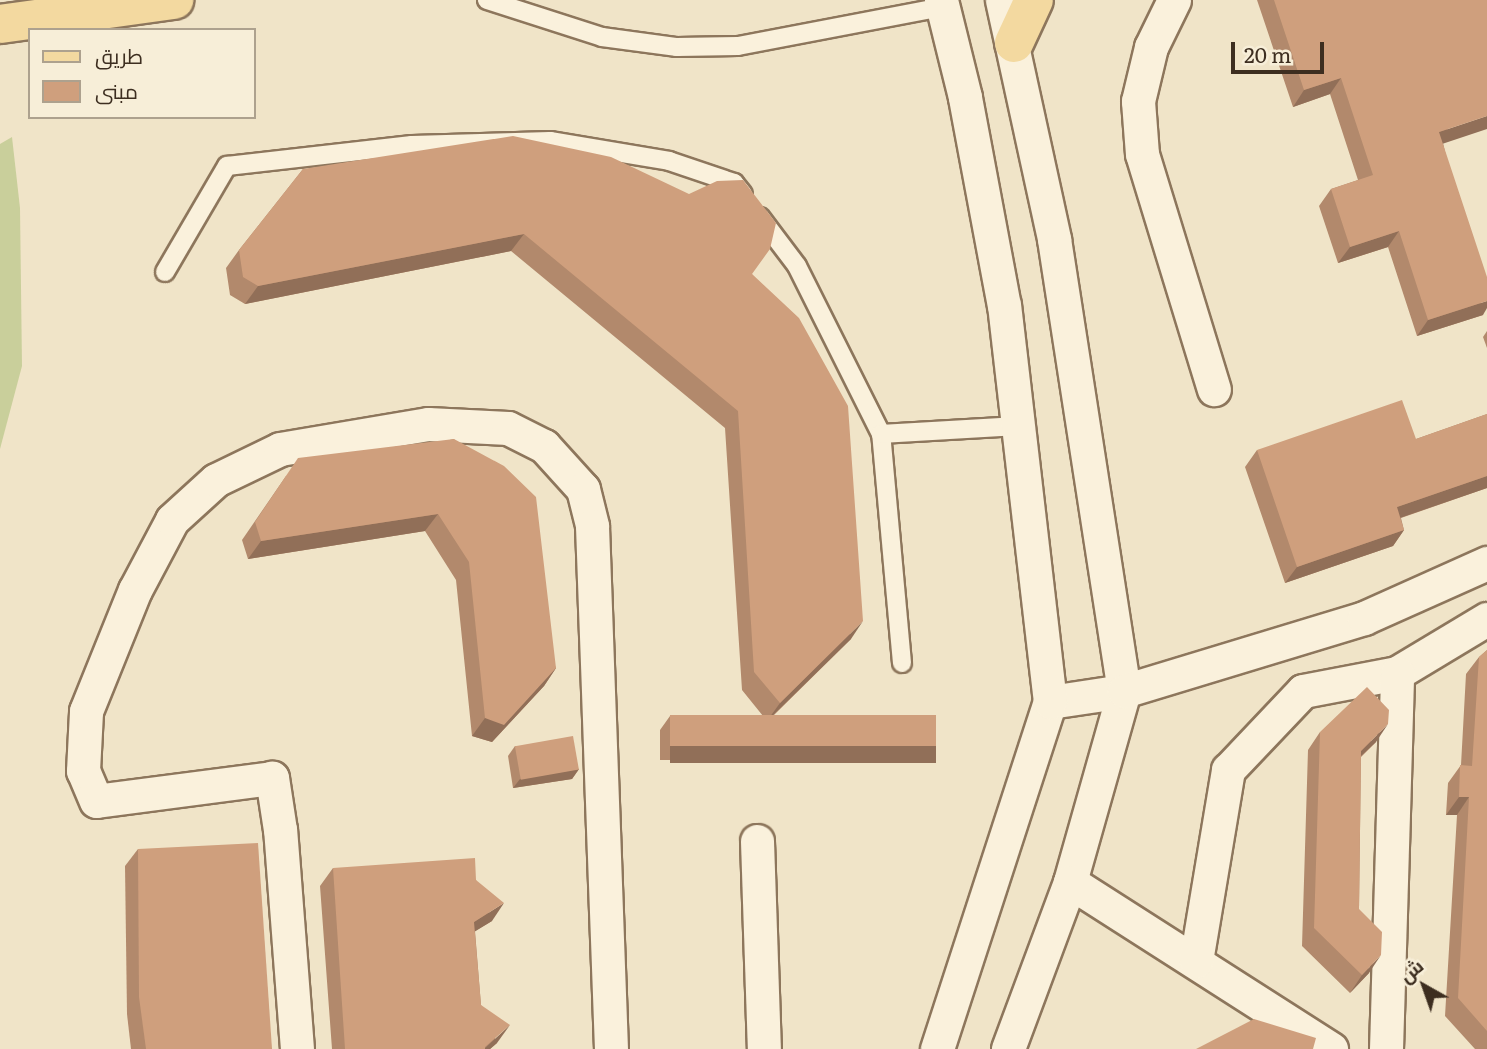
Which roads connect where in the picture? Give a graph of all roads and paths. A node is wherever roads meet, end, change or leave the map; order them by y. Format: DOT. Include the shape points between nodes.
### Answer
graph roads {
  1 [pos="174,0"];
  2 [pos="487,0"];
  3 [pos="1002,0"];
  4 [pos="1034,0"];
  5 [pos="1174,0"];
  6 [pos="942,4"];
  7 [pos="0,24"];
  8 [pos="1014,43"];
  9 [pos="165,272"];
  10 [pos="1214,389"];
  11 [pos="1018,426"];
  12 [pos="881,434"];
  13 [pos="1487,562"];
  14 [pos="1487,619"];
  15 [pos="902,663"];
  16 [pos="1396,673"];
  17 [pos="1124,691"];
  18 [pos="1050,702"];
  19 [pos="757,841"];
  20 [pos="1070,882"];
  21 [pos="1196,961"];
  22 [pos="298,1049"];
  23 [pos="611,1049"];
  24 [pos="764,1049"];
  25 [pos="937,1049"];
  26 [pos="1008,1049"];
  27 [pos="1331,1049"];
  28 [pos="1386,1049"];
  1 -- 7 [label="main road"];
  2 -- 6 [label="lane" via="602,37 677,47 738,46"];
  3 -- 8 [label="street"];
  4 -- 8 [label="main road"];
  5 -- 10 [label="street" via="1151,47 1138,101 1142,154"];
  6 -- 11 [label="street" via="965,97 1004,306"];
  8 -- 17 [label="street" via="1054,239"];
  9 -- 12 [label="lane" via="227,166 412,145 550,141 669,161 734,183 797,266"];
  11 -- 12 [label="lane"];
  11 -- 18 [label="street"];
  12 -- 15 [label="lane"];
  13 -- 17 [label="street" via="1364,618"];
  14 -- 16 [label="street"];
  16 -- 21 [label="street" via="1303,691 1228,770"];
  16 -- 28 [label="street"];
  17 -- 18 [label="street"];
  17 -- 20 [label="street"];
  18 -- 25 [label="street"];
  19 -- 24 [label="street"];
  20 -- 21 [label="street"];
  20 -- 26 [label="street"];
  21 -- 27 [label="street"];
  22 -- 23 [label="street" via="281,830 272,778 96,802 83,771 86,711 135,590 172,520 216,480 280,449 428,424 508,428 544,446 583,489 592,526"];
}
